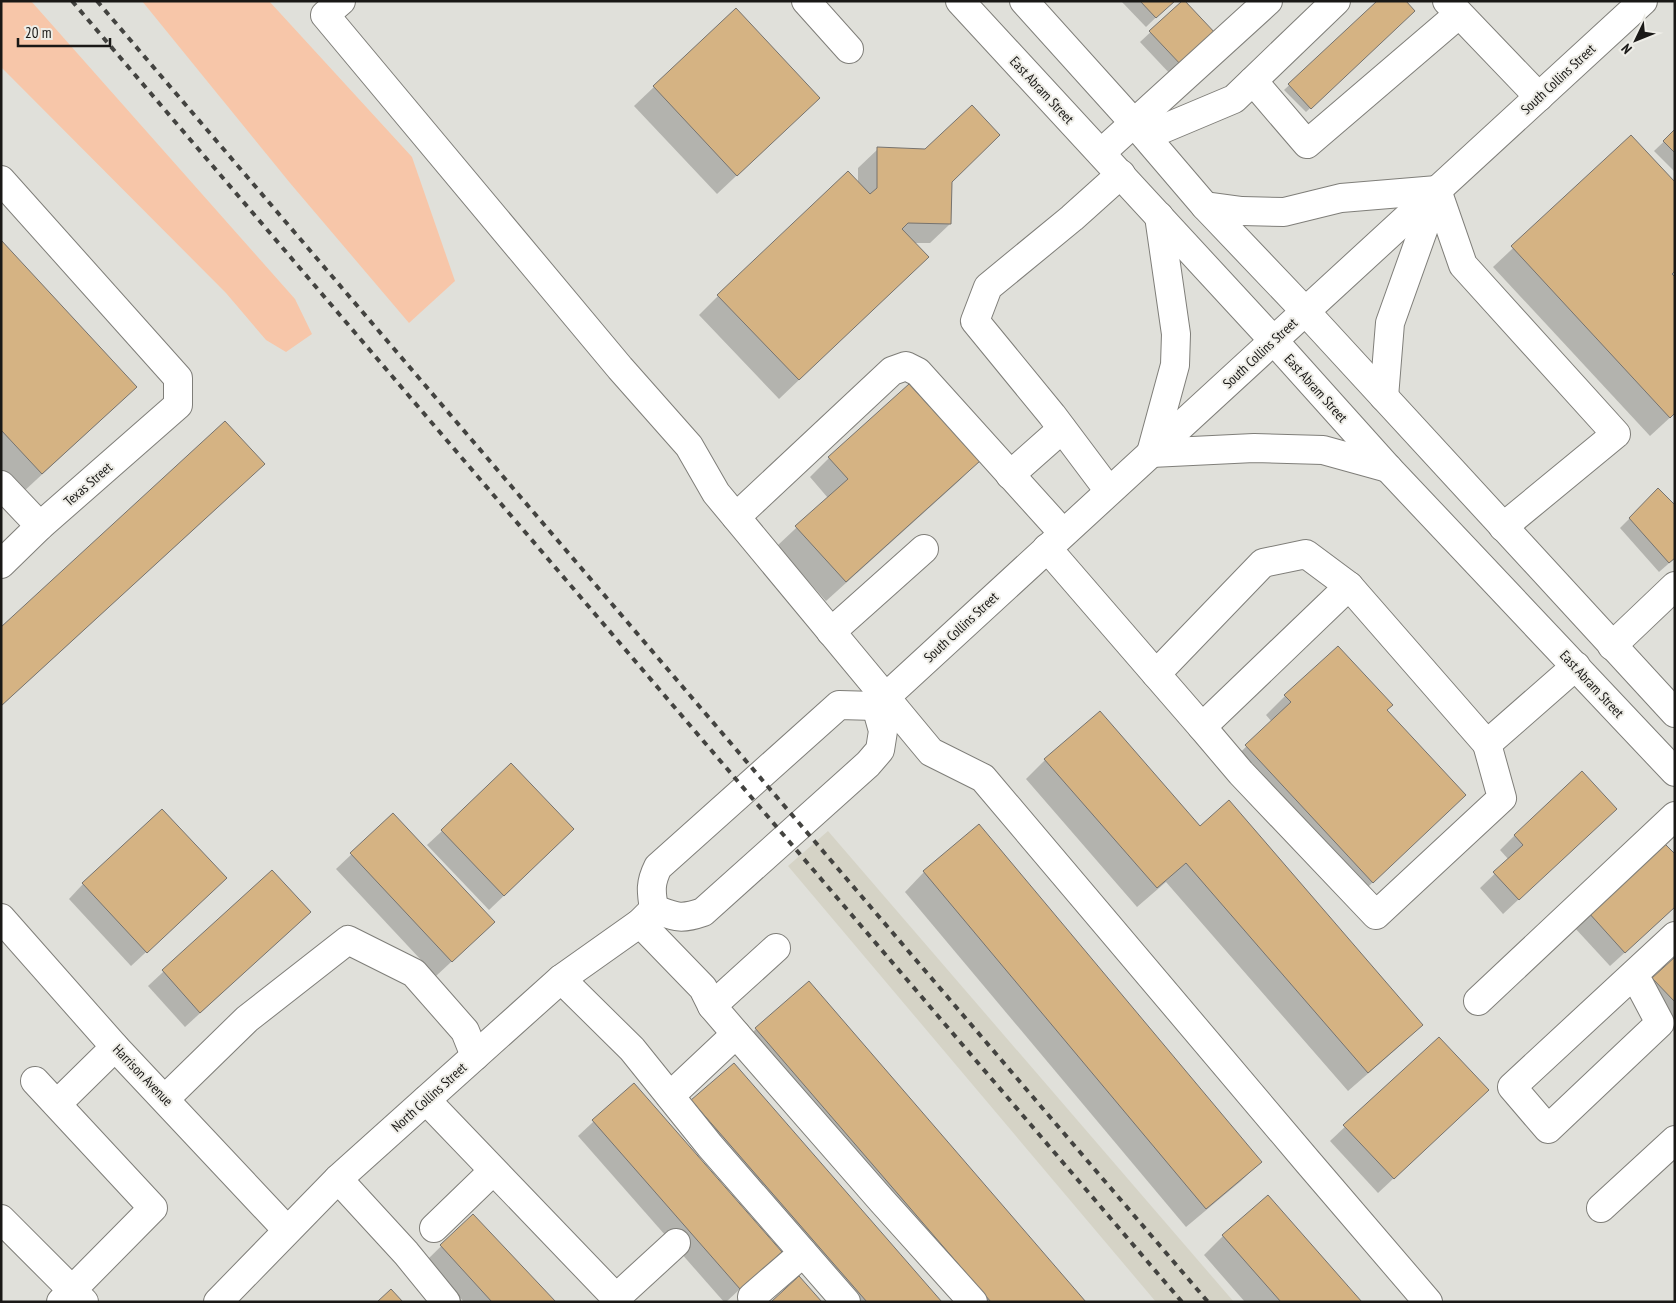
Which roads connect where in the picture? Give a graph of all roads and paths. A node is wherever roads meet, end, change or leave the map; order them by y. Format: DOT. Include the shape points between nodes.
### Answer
graph roads {
  1 [pos="341,1"];
  2 [pos="806,1"];
  3 [pos="960,1"];
  4 [pos="1024,1"];
  5 [pos="1268,1"];
  6 [pos="1336,1"];
  7 [pos="1643,1"];
  8 [pos="1453,8"];
  9 [pos="849,49"];
  10 [pos="1253,81"];
  11 [pos="1539,97"];
  12 [pos="1140,129"];
  13 [pos="1101,153"];
  14 [pos="1121,174"];
  15 [pos="1,180"];
  16 [pos="1437,190"];
  17 [pos="1205,206"];
  18 [pos="1160,216"];
  19 [pos="1305,311"];
  20 [pos="1273,340"];
  21 [pos="1384,398"];
  22 [pos="1062,429"];
  23 [pos="1151,453"];
  24 [pos="1388,468"];
  25 [pos="1010,475"];
  26 [pos="1,485"];
  27 [pos="1108,492"];
  28 [pos="736,517"];
  29 [pos="40,526"];
  30 [pos="1503,527"];
  31 [pos="1055,541"];
  32 [pos="924,549"];
  33 [pos="1,564"];
  34 [pos="1349,586"];
  35 [pos="1675,586"];
  36 [pos="831,632"];
  37 [pos="1612,646"];
  38 [pos="1576,666"];
  39 [pos="1156,674"];
  40 [pos="881,702"];
  41 [pos="1675,713"];
  42 [pos="1202,727"];
  43 [pos="1487,744"];
  44 [pos="1675,772"];
  45 [pos="1675,816"];
  46 [pos="647,916"];
  47 [pos="1,918"];
  48 [pos="1675,936"];
  49 [pos="776,948"];
  50 [pos="1634,974"];
  51 [pos="561,979"];
  52 [pos="1478,1001"];
  53 [pos="712,1006"];
  54 [pos="736,1034"];
  55 [pos="115,1047"];
  56 [pos="475,1056"];
  57 [pos="35,1081"];
  58 [pos="670,1096"];
  59 [pos="165,1099"];
  60 [pos="426,1100"];
  61 [pos="56,1104"];
  62 [pos="1675,1140"];
  63 [pos="493,1171"];
  64 [pos="338,1179"];
  65 [pos="1601,1208"];
  66 [pos="1,1219"];
  67 [pos="434,1228"];
  68 [pos="287,1230"];
  69 [pos="676,1243"];
  70 [pos="804,1253"];
  71 [pos="752,1297"];
  72 [pos="72,1298"];
  73 [pos="618,1300"];
  74 [pos="218,1302"];
  75 [pos="446,1302"];
  76 [pos="846,1302"];
  77 [pos="973,1302"];
  78 [pos="1428,1302"];
  1 -- 28 [label="main road" via="325,16 689,446 716,493"];
  2 -- 9 [label="main road"];
  3 -- 13 [label="main road, East Abram Street"];
  4 -- 12 [label="main road"];
  5 -- 12 [label="main road"];
  6 -- 10 [label="main road"];
  7 -- 11 [label="main road, South Collins Street"];
  8 -- 10 [label="main road" via="1307,144"];
  8 -- 11 [label="main road"];
  10 -- 12 [label="main road" via="1234,99"];
  11 -- 16 [label="main road, South Collins Street"];
  12 -- 13 [label="main road"];
  12 -- 17 [label="main road"];
  13 -- 14 [label="main road, East Abram Street"];
  14 -- 18 [label="main road, East Abram Street"];
  14 -- 22 [label="main road" via="988,287 975,321"];
  15 -- 29 [label="main road, Texas Street" via="178,378 178,406"];
  16 -- 17 [label="main road" via="1341,198 1284,212"];
  16 -- 19 [label="main road, South Collins Street"];
  16 -- 21 [label="main road" via="1390,323"];
  16 -- 30 [label="main road" via="1463,265 1616,434"];
  17 -- 19 [label="main road"];
  18 -- 20 [label="main road, East Abram Street"];
  18 -- 23 [label="main road" via="1176,334 1174,365"];
  19 -- 20 [label="main road, South Collins Street"];
  19 -- 21 [label="main road"];
  20 -- 23 [label="main road, South Collins Street"];
  20 -- 24 [label="main road, East Abram Street"];
  21 -- 30 [label="main road"];
  22 -- 25 [label="main road"];
  22 -- 27 [label="main road"];
  23 -- 24 [label="main road" via="1254,448 1323,450"];
  23 -- 27 [label="main road, South Collins Street"];
  24 -- 38 [label="main road, East Abram Street"];
  25 -- 28 [label="main road" via="918,372 906,366 892,371"];
  25 -- 31 [label="main road"];
  26 -- 29 [label="main road"];
  27 -- 31 [label="main road, South Collins Street"];
  28 -- 36 [label="main road"];
  29 -- 33 [label="main road, Texas Street"];
  30 -- 37 [label="main road"];
  31 -- 39 [label="main road"];
  31 -- 40 [label="main road, South Collins Street"];
  32 -- 36 [label="main road"];
  34 -- 39 [label="main road" via="1306,554 1263,563"];
  34 -- 42 [label="main road"];
  34 -- 43 [label="main road"];
  35 -- 37 [label="main road"];
  36 -- 40 [label="main road"];
  37 -- 41 [label="main road"];
  38 -- 43 [label="main road"];
  38 -- 44 [label="main road, East Abram Street"];
  39 -- 42 [label="main road"];
  40 -- 46 [label="main road" via="839,705 658,867 652,880"];
  40 -- 46 [label="main road" via="883,730 880,750 868,764 702,912 687,917"];
  40 -- 78 [label="main road" via="931,752 983,778"];
  42 -- 43 [label="main road" via="1376,916 1502,798"];
  45 -- 52 [label="main road"];
  46 -- 51 [label="main road, North Collins Street"];
  46 -- 53 [label="main road"];
  47 -- 55 [label="main road, Harrison Avenue"];
  48 -- 50 [label="main road"];
  49 -- 53 [label="main road"];
  50 -- 50 [label="main road" via="1512,1087 1548,1129 1660,1023"];
  51 -- 56 [label="main road, North Collins Street"];
  51 -- 58 [label="main road" via="632,1049"];
  53 -- 54 [label="main road"];
  54 -- 58 [label="main road"];
  54 -- 77 [label="main road"];
  55 -- 59 [label="main road, Harrison Avenue"];
  55 -- 61 [label="main road"];
  56 -- 59 [label="main road" via="465,1031 414,973 348,940 247,1019"];
  56 -- 60 [label="main road, North Collins Street"];
  57 -- 61 [label="main road"];
  58 -- 70 [label="main road"];
  59 -- 68 [label="main road, Harrison Avenue"];
  60 -- 63 [label="main road"];
  60 -- 64 [label="main road, North Collins Street"];
  61 -- 72 [label="main road" via="153,1208"];
  62 -- 65 [label="main road"];
  63 -- 67 [label="main road"];
  63 -- 73 [label="main road"];
  64 -- 68 [label="main road, North Collins Street"];
  64 -- 75 [label="main road"];
  66 -- 72 [label="main road"];
  68 -- 74 [label="main road, North Collins Street"];
  69 -- 73 [label="main road"];
  70 -- 71 [label="main road"];
  70 -- 76 [label="main road"];
}
